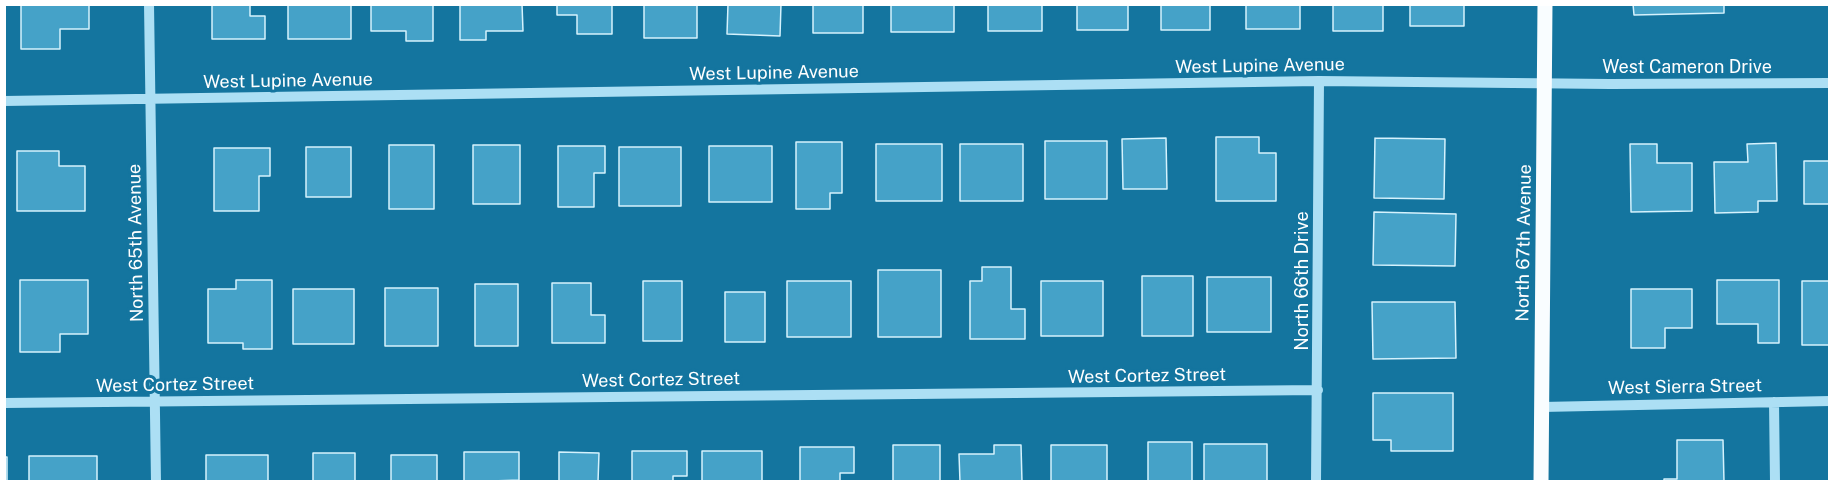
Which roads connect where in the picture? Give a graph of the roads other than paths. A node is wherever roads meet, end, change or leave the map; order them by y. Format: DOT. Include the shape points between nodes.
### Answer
graph roads {
  1 [pos="149,4"];
  2 [pos="1545,4"];
  3 [pos="1319,81"];
  4 [pos="1545,82"];
  5 [pos="1830,83"];
  6 [pos="151,100"];
  7 [pos="4,101"];
  8 [pos="1318,390"];
  9 [pos="155,401"];
  10 [pos="1830,401"];
  11 [pos="1774,402"];
  12 [pos="4,403"];
  13 [pos="1542,407"];
  14 [pos="156,482"];
  15 [pos="1316,482"];
  16 [pos="1541,482"];
  17 [pos="1775,482"];
  1 -- 6 [label="street, North 65th Avenue"];
  2 -- 4 [label="main road, North 67th Avenue"];
  3 -- 4 [label="street, West Lupine Avenue"];
  3 -- 6 [label="street, West Lupine Avenue"];
  3 -- 8 [label="street, North 66th Drive"];
  4 -- 5 [label="street, West Cameron Drive"];
  4 -- 13 [label="main road, North 67th Avenue"];
  6 -- 7 [label="street, West Lupine Avenue"];
  6 -- 9 [label="street, North 65th Avenue"];
  8 -- 9 [label="street, West Cortez Street"];
  8 -- 15 [label="street, North 66th Drive"];
  9 -- 12 [label="street, West Cortez Street"];
  9 -- 14 [label="street, North 65th Avenue"];
  10 -- 11 [label="street, West Sierra Street"];
  11 -- 13 [label="street, West Sierra Street"];
  11 -- 17 [label="street"];
  13 -- 16 [label="main road, North 67th Avenue"];
}
